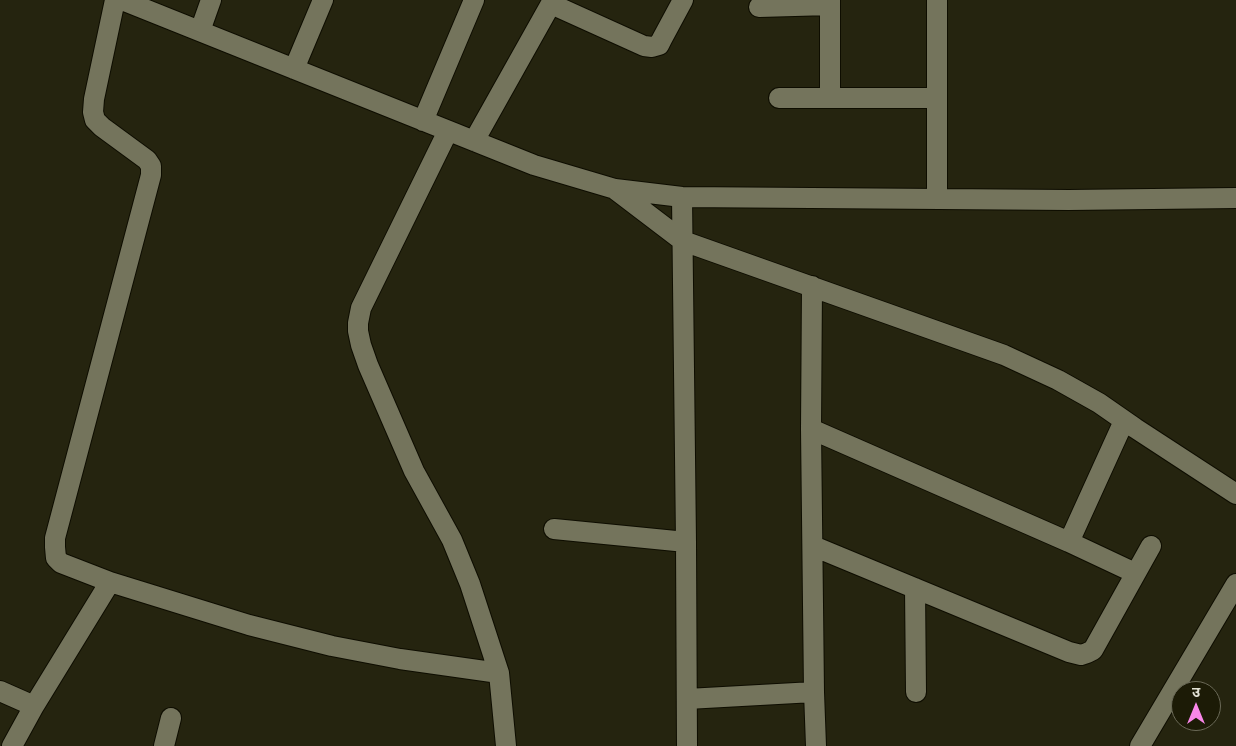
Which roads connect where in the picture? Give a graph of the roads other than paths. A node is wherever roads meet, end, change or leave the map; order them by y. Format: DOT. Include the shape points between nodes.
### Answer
graph roads {
  1 [pos="115,0"];
  2 [pos="122,0"];
  3 [pos="211,0"];
  4 [pos="323,0"];
  5 [pos="474,0"];
  6 [pos="683,0"];
  7 [pos="937,0"];
  8 [pos="552,2"];
  9 [pos="830,3"];
  10 [pos="759,7"];
  11 [pos="200,31"];
  12 [pos="294,69"];
  13 [pos="779,98"];
  14 [pos="830,98"];
  15 [pos="937,98"];
  16 [pos="423,121"];
  17 [pos="448,131"];
  18 [pos="474,141"];
  19 [pos="615,189"];
  20 [pos="682,198"];
  21 [pos="1236,198"];
  22 [pos="937,199"];
  23 [pos="683,241"];
  24 [pos="812,286"];
  25 [pos="1124,420"];
  26 [pos="811,429"];
  27 [pos="1236,494"];
  28 [pos="554,529"];
  29 [pos="686,542"];
  30 [pos="1069,542"];
  31 [pos="813,546"];
  32 [pos="1151,546"];
  33 [pos="1135,573"];
  34 [pos="110,582"];
  35 [pos="1236,584"];
  36 [pos="915,588"];
  37 [pos="499,673"];
  38 [pos="0,691"];
  39 [pos="814,692"];
  40 [pos="916,692"];
  41 [pos="687,699"];
  42 [pos="34,706"];
  43 [pos="171,718"];
  44 [pos="12,746"];
  45 [pos="164,746"];
  46 [pos="506,746"];
  47 [pos="687,746"];
  48 [pos="816,746"];
  49 [pos="1140,746"];
  1 -- 34 [label="street" via="93,112 102,127 147,160 151,175 55,538 56,558 61,563"];
  2 -- 11 [label="street"];
  3 -- 11 [label="street"];
  4 -- 12 [label="street"];
  5 -- 16 [label="street"];
  6 -- 8 [label="street" via="662,39 652,47"];
  7 -- 15 [label="street"];
  8 -- 18 [label="street"];
  9 -- 10 [label="street"];
  9 -- 14 [label="street"];
  11 -- 12 [label="street"];
  12 -- 16 [label="street"];
  13 -- 14 [label="street"];
  14 -- 15 [label="street"];
  15 -- 22 [label="street"];
  16 -- 17 [label="street"];
  17 -- 18 [label="street"];
  17 -- 37 [label="street" via="361,308 358,331 368,365 414,472 452,540"];
  18 -- 19 [label="street" via="534,165"];
  19 -- 20 [label="street"];
  19 -- 23 [label="street"];
  20 -- 22 [label="street"];
  20 -- 23 [label="street"];
  21 -- 22 [label="street"];
  23 -- 24 [label="street"];
  23 -- 29 [label="street"];
  24 -- 25 [label="street" via="1004,355 1058,380"];
  24 -- 26 [label="street"];
  25 -- 27 [label="street"];
  25 -- 30 [label="street"];
  26 -- 30 [label="street"];
  26 -- 31 [label="street"];
  28 -- 29 [label="street"];
  29 -- 41 [label="street"];
  30 -- 33 [label="street"];
  31 -- 36 [label="street"];
  31 -- 39 [label="street"];
  32 -- 33 [label="street"];
  33 -- 36 [label="street" via="1093,650 1080,655"];
  34 -- 37 [label="street" via="249,625 332,646"];
  34 -- 42 [label="street"];
  35 -- 49 [label="street"];
  36 -- 40 [label="street"];
  37 -- 46 [label="street"];
  38 -- 42 [label="street"];
  39 -- 41 [label="street"];
  39 -- 48 [label="street"];
  41 -- 47 [label="street"];
  42 -- 44 [label="street"];
  43 -- 45 [label="street"];
}
